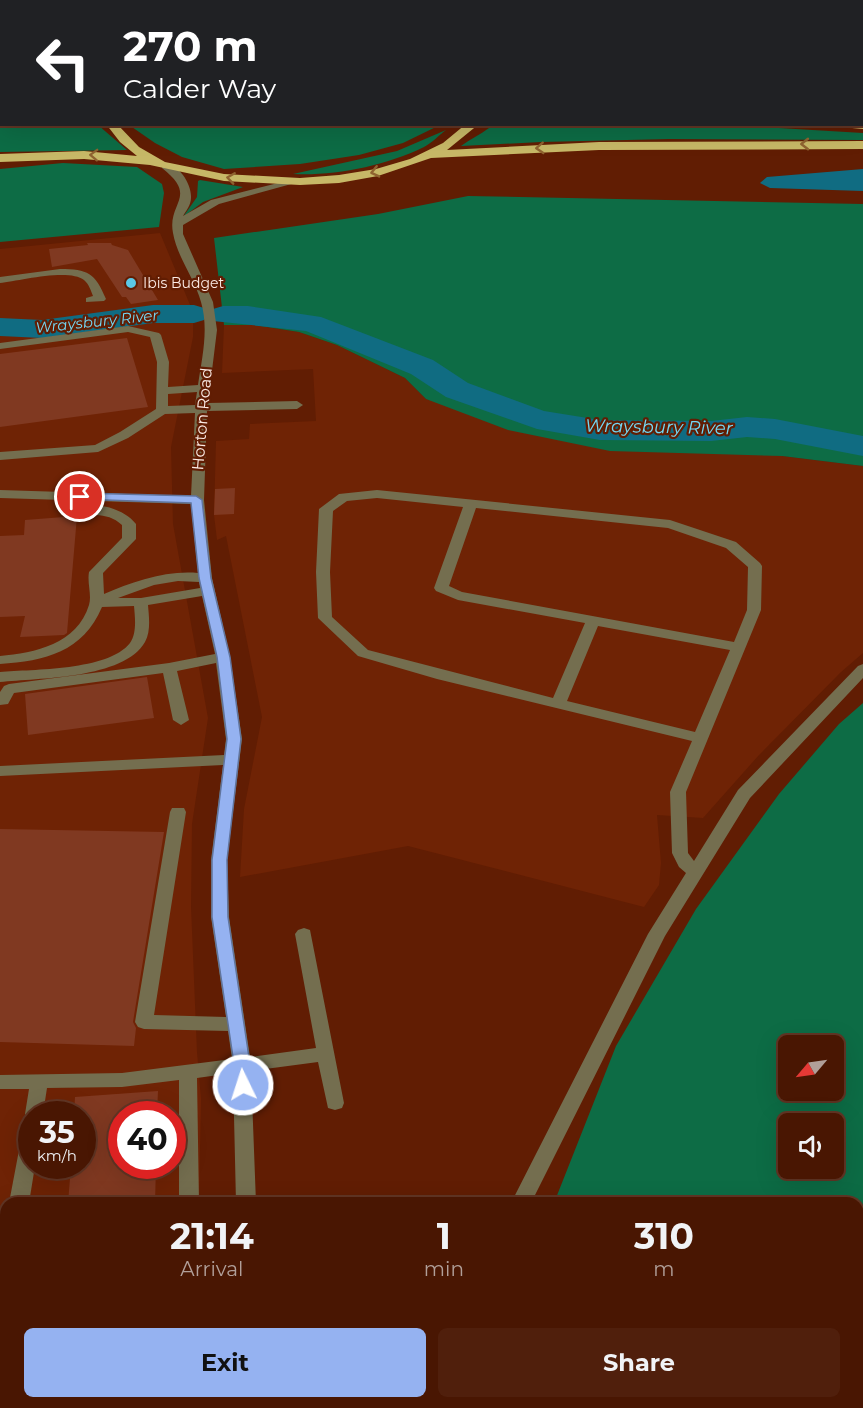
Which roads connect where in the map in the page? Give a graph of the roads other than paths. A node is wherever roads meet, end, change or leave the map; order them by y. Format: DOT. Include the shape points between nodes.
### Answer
graph roads {
  1 [pos="471,126"];
  2 [pos="113,127"];
  3 [pos="863,145"];
  4 [pos="431,154"];
  5 [pos="0,158"];
  6 [pos="152,161"];
  7 [pos="166,166"];
  8 [pos="290,183"];
  9 [pos="178,224"];
  10 [pos="0,280"];
  11 [pos="90,300"];
  12 [pos="0,346"];
  13 [pos="204,388"];
  14 [pos="162,391"];
  15 [pos="297,405"];
  16 [pos="201,408"];
  17 [pos="162,410"];
  18 [pos="0,456"];
  19 [pos="0,494"];
  20 [pos="196,500"];
  21 [pos="471,503"];
  22 [pos="72,510"];
  23 [pos="202,553"];
  24 [pos="164,581"];
  25 [pos="207,584"];
  26 [pos="141,602"];
  27 [pos="97,603"];
  28 [pos="593,621"];
  29 [pos="738,647"];
  30 [pos="224,657"];
  31 [pos="0,660"];
  32 [pos="169,668"];
  33 [pos="863,669"];
  34 [pos="0,677"];
  35 [pos="3,701"];
  36 [pos="558,704"];
  37 [pos="181,720"];
  38 [pos="700,738"];
  39 [pos="231,760"];
  40 [pos="0,771"];
  41 [pos="178,812"];
  42 [pos="696,872"];
  43 [pos="304,934"];
  44 [pos="236,1024"];
  45 [pos="326,1054"];
  46 [pos="242,1064"];
  47 [pos="188,1072"];
  48 [pos="39,1081"];
  49 [pos="0,1082"];
  50 [pos="36,1101"];
  51 [pos="335,1103"];
  52 [pos="23,1179"];
  53 [pos="20,1197"];
  54 [pos="189,1197"];
  55 [pos="249,1197"];
  56 [pos="523,1197"];
  1 -- 4 [label="highway"];
  2 -- 6 [label="highway"];
  3 -- 4 [label="highway, one-way" via="599,146"];
  4 -- 8 [label="highway, one-way" via="369,174"];
  6 -- 5 [label="highway, one-way" via="84,155"];
  6 -- 7 [label="highway"];
  8 -- 7 [label="highway, one-way" via="208,175"];
  7 -- 9 [label="street" via="185,187 186,201"];
  8 -- 9 [label="street" via="215,202"];
  9 -- 13 [label="street, Horton Road" via="178,234 207,302 211,330"];
  10 -- 11 [label="street" via="83,273 91,279 100,299"];
  12 -- 14 [label="street" via="128,329 154,335 163,362"];
  13 -- 14 [label="street"];
  13 -- 16 [label="street, Horton Road"];
  14 -- 17 [label="street"];
  15 -- 16 [label="street"];
  16 -- 17 [label="street"];
  16 -- 20 [label="street, Horton Road"];
  17 -- 18 [label="street" via="98,448"];
  19 -- 20 [label="street"];
  20 -- 23 [label="street, Horton Road"];
  21 -- 28 [label="street" via="441,588 458,596"];
  21 -- 29 [label="street" via="670,524 731,544 754,566 754,610"];
  21 -- 36 [label="street" via="377,494 344,497 326,509 325,618 363,653"];
  22 -- 27 [label="street" via="111,512 125,519 131,528 129,539 96,572"];
  23 -- 24 [label="street"];
  23 -- 25 [label="street, Horton Road"];
  24 -- 25 [label="street" via="188,576"];
  24 -- 27 [label="street" via="122,591"];
  25 -- 26 [label="street"];
  25 -- 30 [label="street, Horton Road"];
  26 -- 27 [label="street"];
  26 -- 34 [label="street" via="141,633 135,646 123,656 94,665"];
  27 -- 31 [label="street" via="81,633 60,648"];
  28 -- 29 [label="street"];
  28 -- 36 [label="street"];
  29 -- 38 [label="street"];
  30 -- 32 [label="street"];
  30 -- 39 [label="street, Horton Road" via="234,739"];
  32 -- 35 [label="street" via="9,689"];
  32 -- 37 [label="street"];
  33 -- 42 [label="street" via="744,794"];
  36 -- 38 [label="street"];
  38 -- 42 [label="street" via="678,792 680,853"];
  39 -- 40 [label="street"];
  39 -- 44 [label="street, Horton Road" via="219,860 220,917"];
  41 -- 44 [label="street" via="144,1022"];
  42 -- 56 [label="street" via="657,934"];
  43 -- 45 [label="street"];
  44 -- 46 [label="street, Horton Road"];
  45 -- 46 [label="street"];
  45 -- 51 [label="street"];
  46 -- 47 [label="street"];
  46 -- 55 [label="street, Horton Road"];
  47 -- 48 [label="street" via="122,1080"];
  47 -- 54 [label="street"];
  48 -- 49 [label="street"];
  48 -- 50 [label="street"];
  52 -- 53 [label="street"];
}
